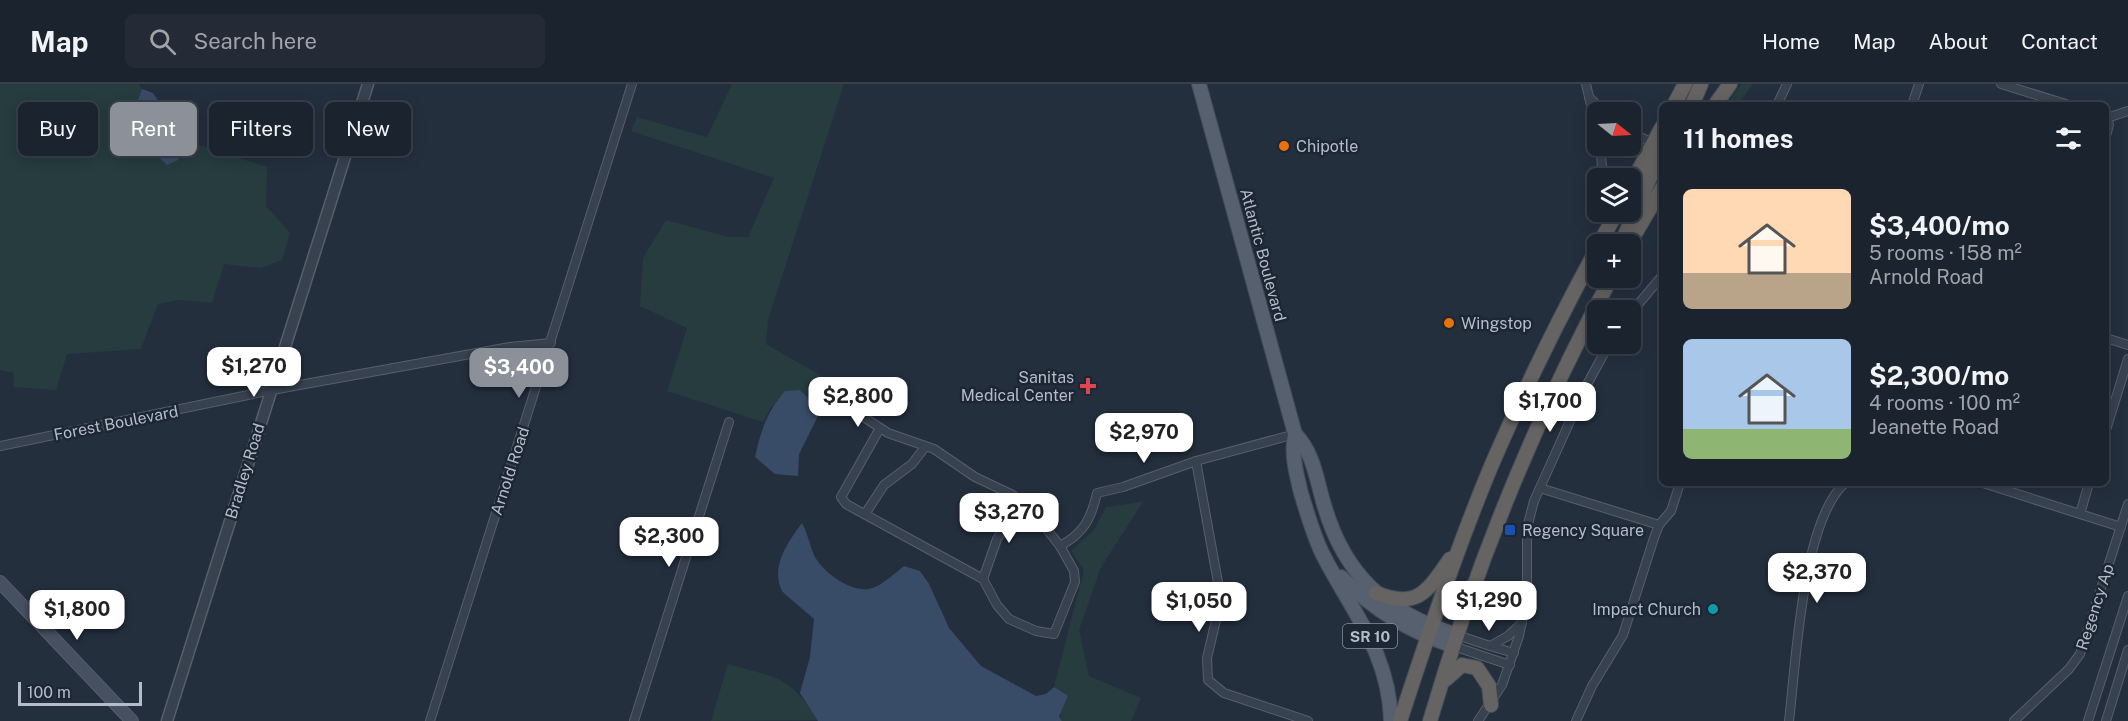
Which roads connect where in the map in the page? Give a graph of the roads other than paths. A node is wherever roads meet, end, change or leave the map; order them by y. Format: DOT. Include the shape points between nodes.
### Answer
graph roads {
  1 [pos="368,84"];
  2 [pos="632,84"];
  3 [pos="1199,84"];
  4 [pos="1586,84"];
  5 [pos="1685,84"];
  6 [pos="1701,84"];
  7 [pos="1730,84"];
  8 [pos="1787,84"];
  9 [pos="1919,84"];
  10 [pos="2001,84"];
  11 [pos="1589,97"];
  12 [pos="1590,102"];
  13 [pos="1594,102"];
  14 [pos="1676,102"];
  15 [pos="1693,102"];
  16 [pos="1717,102"];
  17 [pos="1778,102"];
  18 [pos="1913,102"];
  19 [pos="2059,102"];
  20 [pos="2128,111"];
  21 [pos="2109,117"];
  22 [pos="1641,137"];
  23 [pos="1659,146"];
  24 [pos="1641,171"];
  25 [pos="1659,193"];
  26 [pos="1624,234"];
  27 [pos="1635,234"];
  28 [pos="1587,267"];
  29 [pos="1659,280"];
  30 [pos="1602,288"];
  31 [pos="1606,288"];
  32 [pos="1641,301"];
  33 [pos="1582,333"];
  34 [pos="2109,339"];
  35 [pos="551,343"];
  36 [pos="2128,345"];
  37 [pos="1604,354"];
  38 [pos="2128,359"];
  39 [pos="272,390"];
  40 [pos="850,408"];
  41 [pos="2109,420"];
  42 [pos="729,422"];
  43 [pos="880,428"];
  44 [pos="1295,434"];
  45 [pos="0,446"];
  46 [pos="925,447"];
  47 [pos="1196,460"];
  48 [pos="1679,486"];
  49 [pos="1843,486"];
  50 [pos="1992,486"];
  51 [pos="2088,486"];
  52 [pos="1540,488"];
  53 [pos="1021,501"];
  54 [pos="2128,504"];
  55 [pos="865,514"];
  56 [pos="2080,514"];
  57 [pos="1659,525"];
  58 [pos="2121,527"];
  59 [pos="1463,537"];
  60 [pos="1060,546"];
  61 [pos="1326,560"];
  62 [pos="983,579"];
  63 [pos="0,582"];
  64 [pos="1474,584"];
  65 [pos="1376,593"];
  66 [pos="1527,595"];
  67 [pos="2128,596"];
  68 [pos="1522,623"];
  69 [pos="1430,632"];
  70 [pos="1455,640"];
  71 [pos="1490,646"];
  72 [pos="2128,650"];
  73 [pos="1514,653"];
  74 [pos="1510,665"];
  75 [pos="1441,684"];
  76 [pos="1491,705"];
  77 [pos="132,721"];
  78 [pos="166,721"];
  79 [pos="430,721"];
  80 [pos="634,721"];
  81 [pos="1308,721"];
  82 [pos="1391,721"];
  83 [pos="1400,721"];
  84 [pos="1430,721"];
  85 [pos="1478,721"];
  86 [pos="1576,721"];
  87 [pos="1789,721"];
  88 [pos="2014,721"];
  89 [pos="2088,721"];
  90 [pos="2106,721"];
  1 -- 39 [label="street, Bradley Road"];
  2 -- 35 [label="street, Arnold Road"];
  3 -- 44 [label="main road, Atlantic Boulevard / SR 10"];
  4 -- 11 [label="street"];
  5 -- 14 [label="highway"];
  6 -- 15 [label="highway"];
  7 -- 16 [label="highway"];
  8 -- 17 [label="street"];
  9 -- 18 [label="street"];
  10 -- 19 [label="street"];
  11 -- 12 [label="street"];
  11 -- 13 [label="street"];
  20 -- 21 [label="street"];
  22 -- 23 [label="street"];
  23 -- 24 [label="highway"];
  23 -- 26 [label="highway"];
  25 -- 27 [label="highway"];
  28 -- 59 [label="highway" via="1534,369"];
  29 -- 32 [label="street"];
  30 -- 33 [label="highway"];
  31 -- 33 [label="highway"];
  33 -- 64 [label="highway" via="1518,471"];
  34 -- 36 [label="street"];
  35 -- 39 [label="street, Forest Boulevard"];
  35 -- 79 [label="street, Arnold Road"];
  37 -- 52 [label="street"];
  38 -- 41 [label="street"];
  39 -- 45 [label="street, Forest Boulevard"];
  39 -- 78 [label="street, Bradley Road"];
  40 -- 43 [label="street"];
  42 -- 80 [label="street"];
  43 -- 46 [label="street"];
  43 -- 55 [label="street" via="841,497"];
  44 -- 47 [label="street"];
  44 -- 61 [label="main road, Atlantic Boulevard / SR 10" via="1294,463 1311,526"];
  44 -- 65 [label="main road, Atlantic Boulevard / SR 10" via="1311,458 1339,544"];
  46 -- 53 [label="street"];
  46 -- 55 [label="street" via="912,464 884,484"];
  47 -- 60 [label="street" via="1097,493 1088,524"];
  47 -- 81 [label="street" via="1221,599 1207,658 1208,680 1224,693"];
  48 -- 57 [label="street" via="1671,511"];
  49 -- 87 [label="street" via="1827,505 1807,579"];
  50 -- 56 [label="street"];
  51 -- 56 [label="street"];
  52 -- 57 [label="street"];
  52 -- 66 [label="street" via="1527,528"];
  53 -- 60 [label="street"];
  53 -- 62 [label="street" via="997,539"];
  54 -- 58 [label="street, Regency Ap"];
  55 -- 62 [label="street"];
  56 -- 58 [label="street"];
  57 -- 86 [label="street" via="1623,635"];
  58 -- 88 [label="street, Regency Ap" via="2080,654"];
  59 -- 65 [label="highway" via="1435,581 1419,596 1402,600"];
  59 -- 69 [label="highway"];
  60 -- 62 [label="street" via="1074,571 1075,582 1054,634 1036,631 1003,615"];
  61 -- 69 [label="main road" via="1380,612 1399,624"];
  61 -- 82 [label="main road, Atlantic Boulevard / SR 10" via="1375,646 1386,682"];
  63 -- 77 [label="main road"];
  64 -- 66 [label="highway" via="1478,604 1498,614"];
  64 -- 70 [label="highway"];
  65 -- 69 [label="main road, Atlantic Boulevard / SR 10"];
  66 -- 68 [label="street"];
  67 -- 89 [label="street"];
  68 -- 71 [label="street"];
  68 -- 73 [label="street"];
  69 -- 70 [label="main road, Atlantic Boulevard / SR 10"];
  69 -- 83 [label="highway"];
  70 -- 71 [label="street"];
  70 -- 74 [label="street"];
  70 -- 75 [label="highway"];
  71 -- 73 [label="street"];
  72 -- 90 [label="street"];
  73 -- 74 [label="street"];
  74 -- 76 [label="street"];
  75 -- 76 [label="highway" via="1462,665 1477,668 1489,686"];
  75 -- 84 [label="highway"];
  76 -- 85 [label="street"];
}
